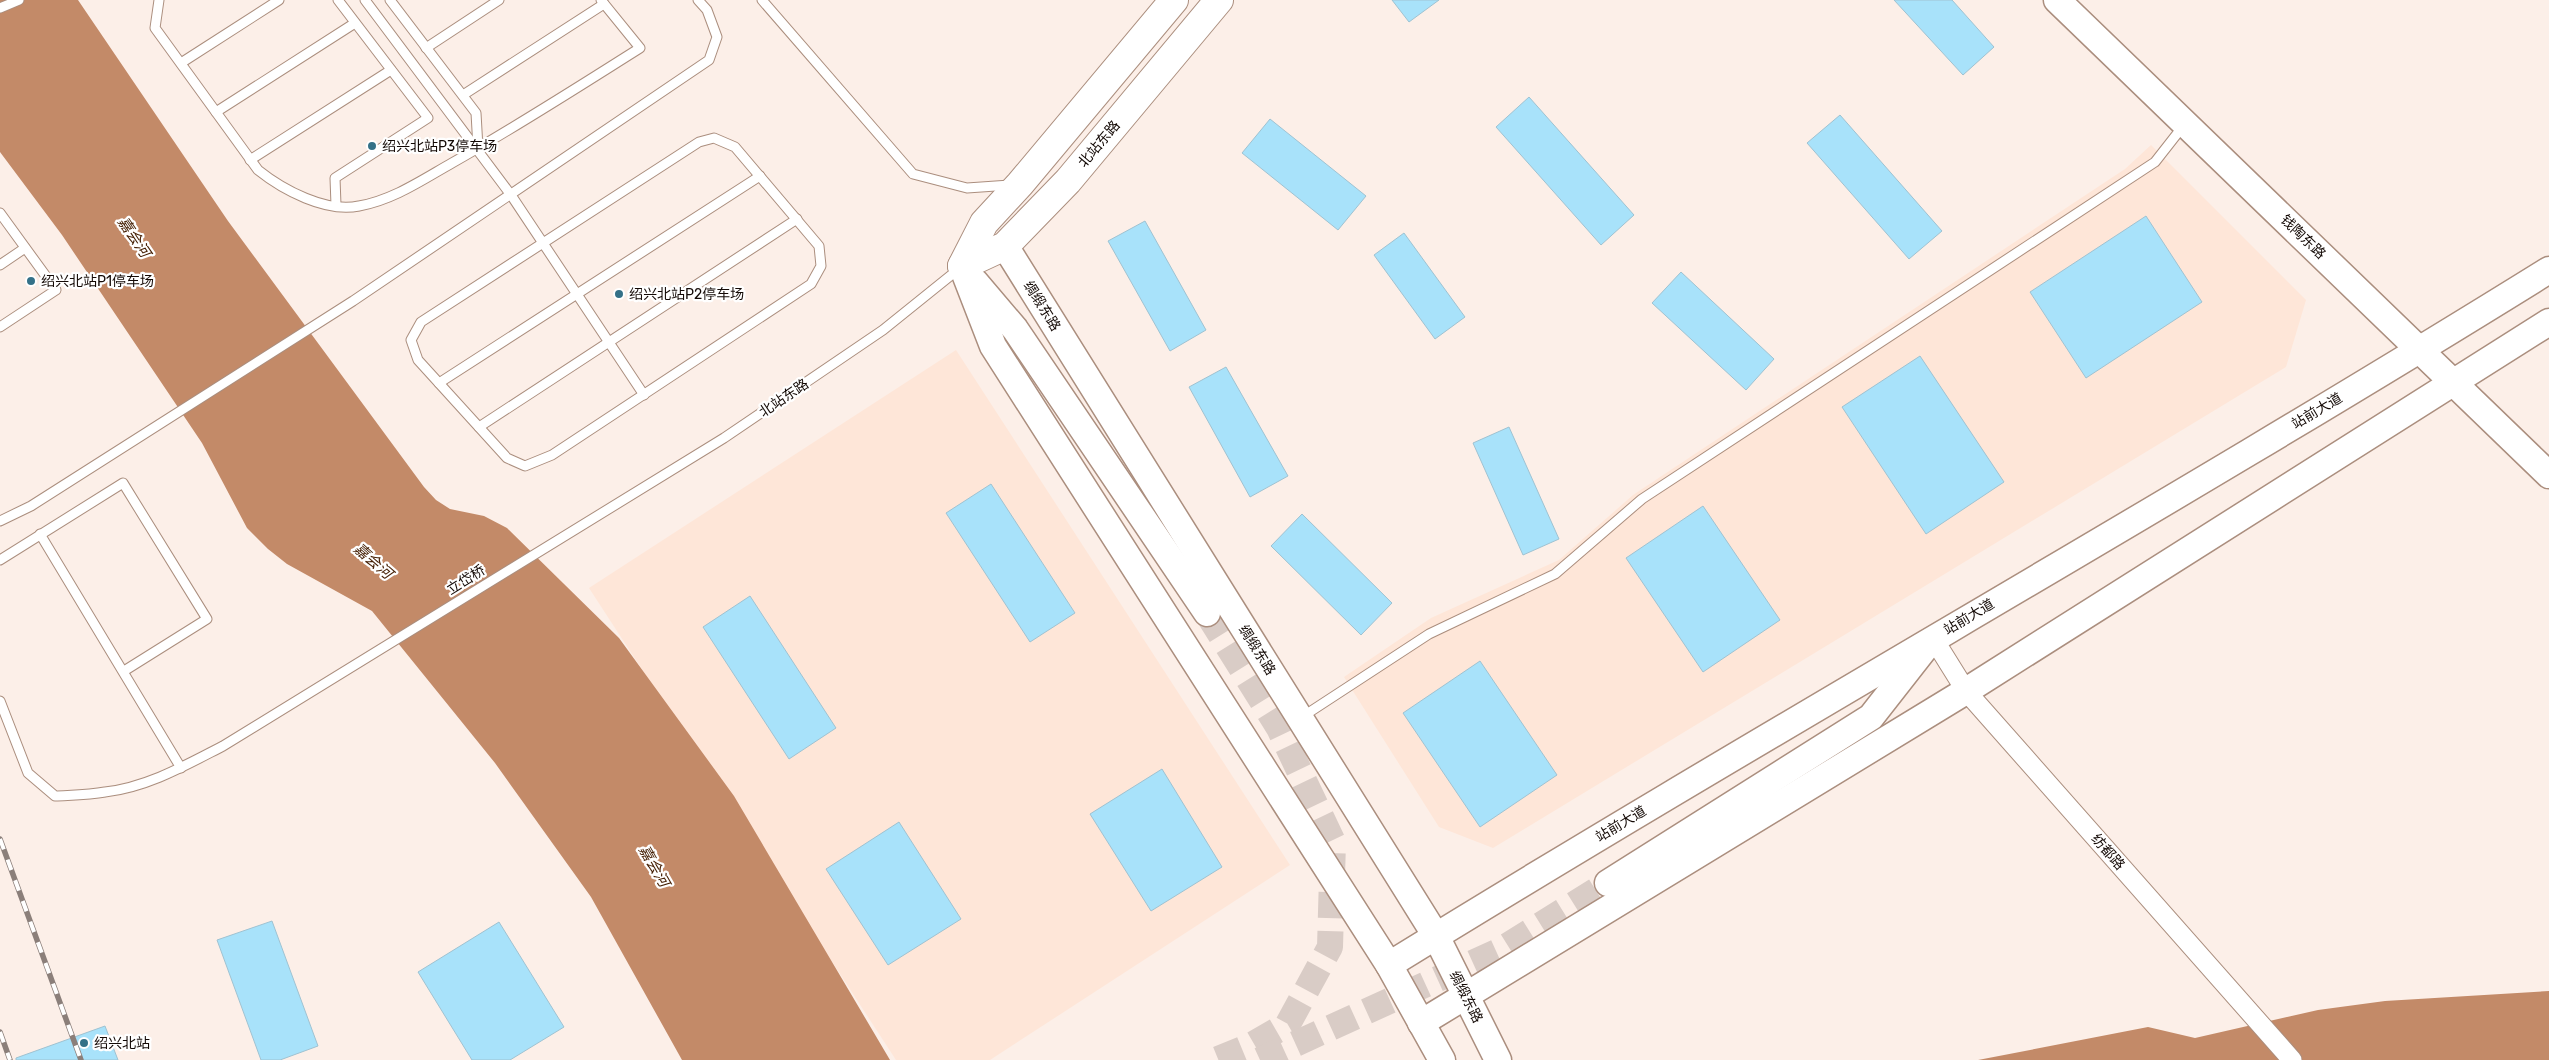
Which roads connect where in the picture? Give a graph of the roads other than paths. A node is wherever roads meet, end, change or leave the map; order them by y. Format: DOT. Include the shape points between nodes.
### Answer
graph roads {
  1 [pos="19,0"];
  2 [pos="159,0"];
  3 [pos="279,0"];
  4 [pos="338,0"];
  5 [pos="365,0"];
  6 [pos="390,0"];
  7 [pos="499,0"];
  8 [pos="698,0"];
  9 [pos="762,0"];
  10 [pos="1174,0"];
  11 [pos="1219,0"];
  12 [pos="2057,0"];
  13 [pos="603,2"];
  14 [pos="0,8"];
  15 [pos="356,23"];
  16 [pos="426,48"];
  17 [pos="181,63"];
  18 [pos="391,70"];
  19 [pos="463,95"];
  20 [pos="216,112"];
  21 [pos="2186,124"];
  22 [pos="478,148"];
  23 [pos="250,160"];
  24 [pos="760,176"];
  25 [pos="1020,184"];
  26 [pos="511,194"];
  27 [pos="336,205"];
  28 [pos="0,213"];
  29 [pos="796,219"];
  30 [pos="544,243"];
  31 [pos="1005,246"];
  32 [pos="25,248"];
  33 [pos="0,265"];
  34 [pos="962,266"];
  35 [pos="2549,270"];
  36 [pos="577,294"];
  37 [pos="2549,322"];
  38 [pos="0,328"];
  39 [pos="608,341"];
  40 [pos="2420,350"];
  41 [pos="439,383"];
  42 [pos="2452,383"];
  43 [pos="644,395"];
  44 [pos="479,427"];
  45 [pos="724,438"];
  46 [pos="2549,475"];
  47 [pos="0,521"];
  48 [pos="40,534"];
  49 [pos="0,560"];
  50 [pos="1207,613"];
  51 [pos="1933,638"];
  52 [pos="124,672"];
  53 [pos="1966,690"];
  54 [pos="0,700"];
  55 [pos="1300,718"];
  56 [pos="181,768"];
  57 [pos="1608,883"];
  58 [pos="1436,936"];
  59 [pos="1389,965"];
  60 [pos="1465,996"];
  61 [pos="1421,1023"];
  62 [pos="1442,1060"];
  63 [pos="1498,1060"];
  64 [pos="2292,1060"];
  1 -- 14 [label="lane"];
  2 -- 17 [label="lane" via="155,28"];
  3 -- 17 [label="lane"];
  4 -- 15 [label="lane"];
  5 -- 22 [label="lane"];
  6 -- 16 [label="lane"];
  7 -- 16 [label="lane"];
  8 -- 26 [label="lane" via="707,10 717,36 709,60"];
  9 -- 25 [label="lane" via="913,174 967,188"];
  10 -- 25 [label="main road, 北站东路"];
  11 -- 31 [label="main road, 北站东路" via="1068,181"];
  12 -- 21 [label="main road, 钱陶东路"];
  13 -- 19 [label="lane"];
  13 -- 22 [label="lane" via="640,48"];
  15 -- 18 [label="lane"];
  15 -- 20 [label="lane"];
  16 -- 19 [label="lane"];
  17 -- 20 [label="lane"];
  18 -- 23 [label="lane"];
  18 -- 27 [label="lane" via="428,118 334,178"];
  19 -- 22 [label="lane" via="476,112"];
  20 -- 23 [label="lane"];
  21 -- 40 [label="main road, 钱陶东路"];
  21 -- 55 [label="lane" via="2155,162 1642,498 1556,574 1429,634"];
  22 -- 26 [label="lane"];
  22 -- 27 [label="lane" via="395,195 357,207"];
  23 -- 27 [label="lane" via="273,182 316,203"];
  24 -- 29 [label="lane"];
  24 -- 30 [label="lane" via="736,146 714,138 699,142"];
  24 -- 36 [label="lane"];
  25 -- 34 [label="main road, 北站东路" via="984,223"];
  26 -- 30 [label="lane"];
  26 -- 47 [label="lane" via="354,302 31,506"];
  28 -- 32 [label="lane"];
  29 -- 39 [label="lane"];
  29 -- 43 [label="lane" via="819,246 821,266 811,284"];
  30 -- 36 [label="lane"];
  30 -- 41 [label="lane" via="421,322 411,340 418,360"];
  31 -- 34 [label="main road, 北站东路"];
  31 -- 55 [label="main road, 绸缎东路"];
  32 -- 33 [label="lane"];
  32 -- 38 [label="lane" via="56,290"];
  34 -- 45 [label="lane, 北站东路" via="883,330"];
  34 -- 50 [label="main road" via="1015,329"];
  34 -- 59 [label="main road" via="993,346"];
  35 -- 40 [label="main road, 站前大道"];
  36 -- 39 [label="lane"];
  36 -- 41 [label="lane"];
  37 -- 42 [label="main road"];
  39 -- 43 [label="lane"];
  39 -- 44 [label="lane"];
  40 -- 42 [label="main road, 钱陶东路"];
  40 -- 51 [label="main road, 站前大道"];
  41 -- 44 [label="lane"];
  42 -- 46 [label="main road, 钱陶东路"];
  42 -- 53 [label="main road"];
  43 -- 44 [label="lane" via="552,455 525,466 507,458"];
  45 -- 56 [label="lane, 立岱桥" via="223,746"];
  48 -- 49 [label="lane"];
  48 -- 52 [label="lane"];
  48 -- 52 [label="lane" via="123,483 207,619"];
  51 -- 53 [label="street, 纺都路"];
  51 -- 57 [label="main road" via="1871,717"];
  51 -- 58 [label="main road, 站前大道"];
  52 -- 56 [label="lane"];
  53 -- 60 [label="main road"];
  53 -- 64 [label="street, 纺都路"];
  54 -- 56 [label="lane" via="28,773 56,796 106,792 145,783"];
  55 -- 58 [label="main road, 绸缎东路"];
  58 -- 59 [label="main road, 站前大道"];
  58 -- 60 [label="main road, 绸缎东路"];
  59 -- 61 [label="main road"];
  60 -- 61 [label="main road"];
  60 -- 63 [label="main road, 绸缎东路"];
  61 -- 62 [label="main road"];
}
